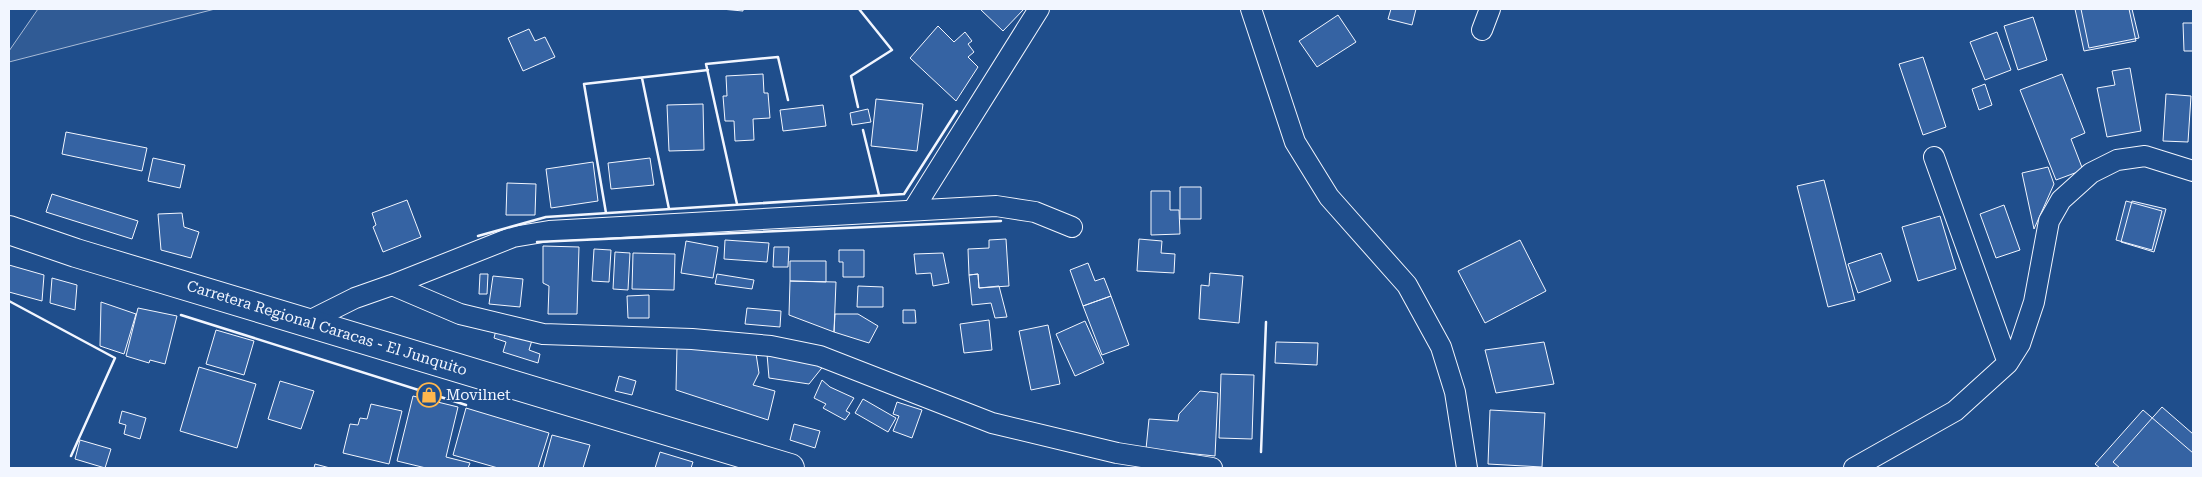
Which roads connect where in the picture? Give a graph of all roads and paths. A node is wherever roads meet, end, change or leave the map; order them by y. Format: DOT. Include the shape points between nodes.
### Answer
graph roads {
  1 [pos="1039,9"];
  2 [pos="1251,9"];
  3 [pos="1490,9"];
  4 [pos="1482,30"];
  5 [pos="1934,157"];
  6 [pos="2193,171"];
  7 [pos="913,210"];
  8 [pos="1072,227"];
  9 [pos="9,230"];
  10 [pos="392,285"];
  11 [pos="306,322"];
  12 [pos="2008,364"];
  13 [pos="790,468"];
  14 [pos="1212,468"];
  15 [pos="1467,468"];
  16 [pos="1854,468"];
  1 -- 7 [label="street"];
  2 -- 15 [label="street" via="1295,142 1329,197 1407,285 1441,348 1455,392"];
  3 -- 4 [label="street"];
  5 -- 12 [label="street"];
  6 -- 12 [label="street" via="2145,156 2117,160 2091,173 2062,200 2049,221 2034,302 2020,344"];
  7 -- 8 [label="street" via="996,206 1036,212"];
  7 -- 10 [label="street" via="549,231 513,237"];
  9 -- 11 [label="main road, Carretera Regional Caracas - El Junquito"];
  10 -- 11 [label="street" via="355,298"];
  10 -- 14 [label="street" via="460,314 543,334 692,339 772,346 820,356 992,423 1117,453"];
  11 -- 13 [label="main road, Carretera Regional Caracas - El Junquito"];
  12 -- 16 [label="street" via="1955,411"];
}
